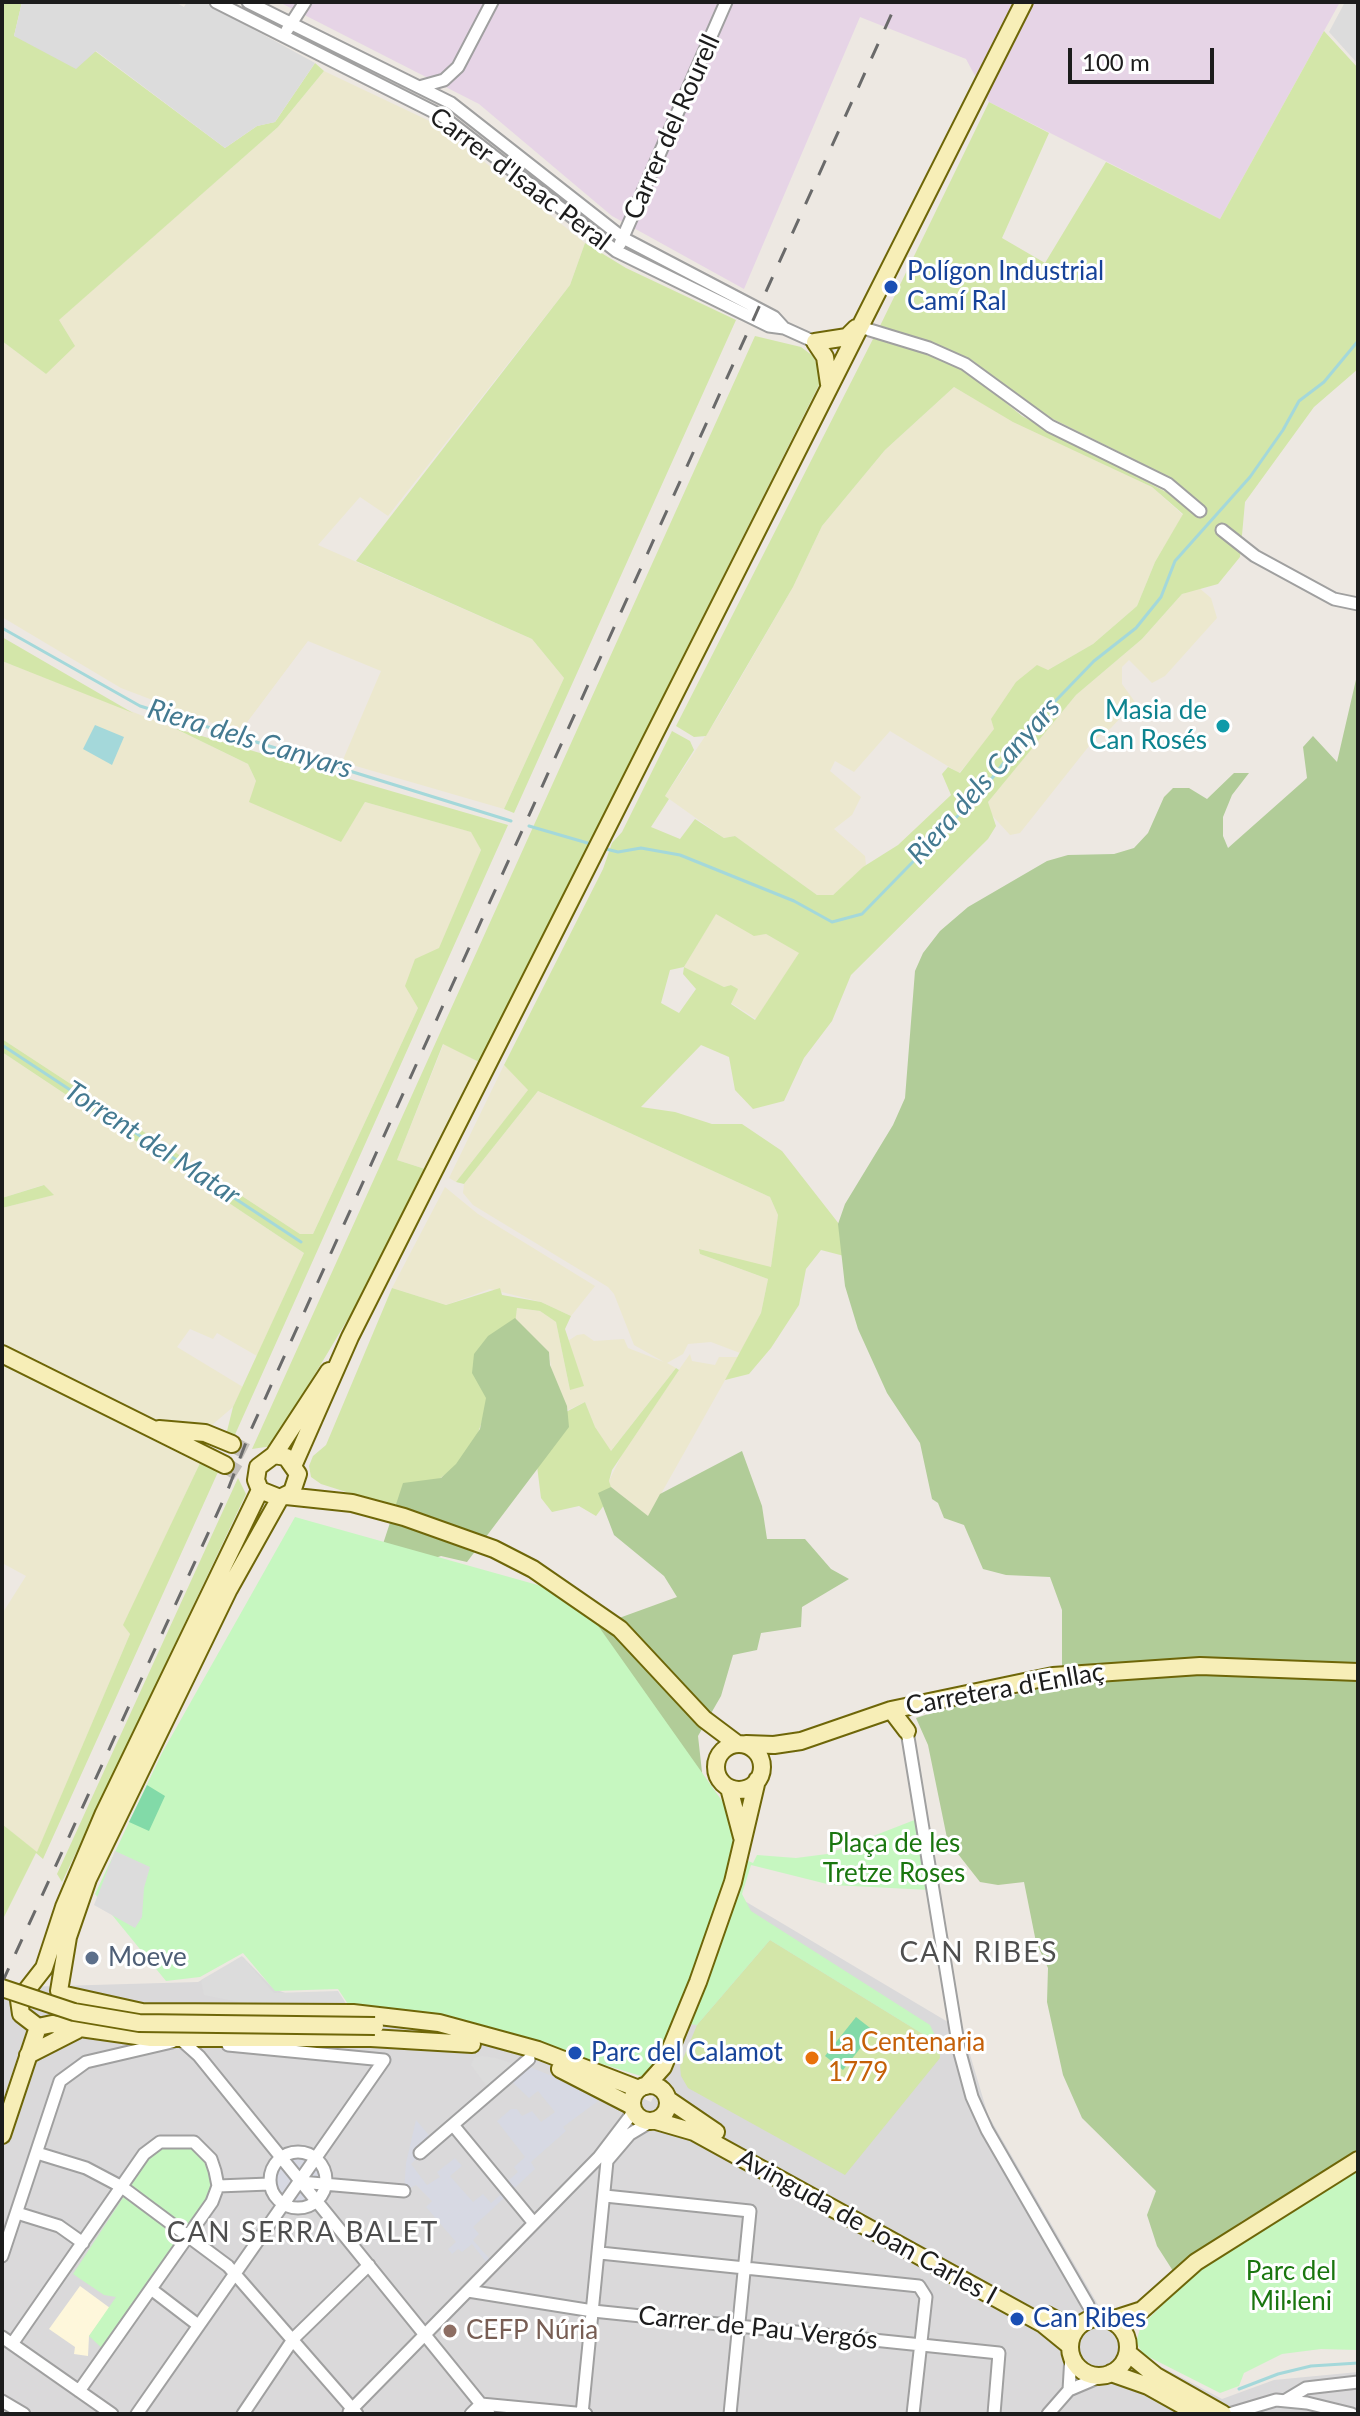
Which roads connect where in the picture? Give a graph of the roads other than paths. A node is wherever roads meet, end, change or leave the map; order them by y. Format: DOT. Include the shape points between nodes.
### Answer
graph roads {
  1 [pos="216,2"];
  2 [pos="248,2"];
  3 [pos="305,2"];
  4 [pos="492,2"];
  5 [pos="726,2"];
  6 [pos="1024,2"];
  7 [pos="288,24"];
  8 [pos="284,38"];
  9 [pos="458,67"];
  10 [pos="419,87"];
  11 [pos="441,99"];
  12 [pos="442,116"];
  13 [pos="623,238"];
  14 [pos="616,251"];
  15 [pos="862,323"];
  16 [pos="784,328"];
  17 [pos="815,342"];
  18 [pos="829,387"];
  19 [pos="1200,511"];
  20 [pos="1222,530"];
  21 [pos="1358,604"];
  22 [pos="350,1337"];
  23 [pos="2,1354"];
  24 [pos="154,1429"];
  25 [pos="205,1433"];
  26 [pos="178,1442"];
  27 [pos="232,1444"];
  28 [pos="264,1456"];
  29 [pos="296,1469"];
  30 [pos="258,1485"];
  31 [pos="283,1497"];
  32 [pos="352,1503"];
  33 [pos="1358,1672"];
  34 [pos="910,1705"];
  35 [pos="891,1710"];
  36 [pos="704,1719"];
  37 [pos="907,1731"];
  38 [pos="801,1741"];
  39 [pos="741,1744"];
  40 [pos="715,1763"];
  41 [pos="759,1778"];
  42 [pos="729,1788"];
  43 [pos="742,1840"];
  44 [pos="62,1971"];
  45 [pos="30,1986"];
  46 [pos="2,1988"];
  47 [pos="60,1992"];
  48 [pos="90,2002"];
  49 [pos="142,2012"];
  50 [pos="45,2026"];
  51 [pos="79,2029"];
  52 [pos="144,2037"];
  53 [pos="180,2039"];
  54 [pos="473,2039"];
  55 [pos="134,2052"];
  56 [pos="28,2055"];
  57 [pos="529,2059"];
  58 [pos="663,2067"];
  59 [pos="642,2087"];
  60 [pos="667,2097"];
  61 [pos="633,2108"];
  62 [pos="653,2121"];
  63 [pos="453,2125"];
  64 [pos="2,2135"];
  65 [pos="37,2153"];
  66 [pos="420,2153"];
  67 [pos="280,2158"];
  68 [pos="316,2159"];
  69 [pos="603,2159"];
  70 [pos="1358,2160"];
  71 [pos="300,2182"];
  72 [pos="269,2184"];
  73 [pos="327,2184"];
  74 [pos="218,2186"];
  75 [pos="122,2187"];
  76 [pos="404,2191"];
  77 [pos="605,2196"];
  78 [pos="317,2203"];
  79 [pos="284,2204"];
  80 [pos="17,2213"];
  81 [pos="533,2222"];
  82 [pos="189,2234"];
  83 [pos="83,2243"];
  84 [pos="600,2253"];
  85 [pos="2,2256"];
  86 [pos="369,2265"];
  87 [pos="744,2267"];
  88 [pos="236,2272"];
  89 [pos="151,2289"];
  90 [pos="468,2291"];
  91 [pos="1142,2310"];
  92 [pos="593,2311"];
  93 [pos="1093,2318"];
  94 [pos="739,2324"];
  95 [pos="198,2325"];
  96 [pos="424,2333"];
  97 [pos="294,2338"];
  98 [pos="7,2340"];
  99 [pos="920,2345"];
  100 [pos="1128,2346"];
  101 [pos="1071,2351"];
  102 [pos="1107,2375"];
  103 [pos="1358,2382"];
  104 [pos="1069,2390"];
  105 [pos="79,2391"];
  106 [pos="1286,2400"];
  107 [pos="2,2401"];
  108 [pos="485,2409"];
  109 [pos="352,2412"];
  110 [pos="24,2414"];
  111 [pos="112,2414"];
  112 [pos="137,2414"];
  113 [pos="243,2414"];
  114 [pos="471,2414"];
  115 [pos="583,2414"];
  116 [pos="730,2414"];
  117 [pos="913,2414"];
  118 [pos="994,2414"];
  119 [pos="1048,2414"];
  120 [pos="1198,2414"];
  121 [pos="1226,2414"];
  122 [pos="1352,2414"];
  1 -- 8 [label="street, Carrer d'Isaac Peral"];
  2 -- 7 [label="street, Carrer d'Isaac Peral"];
  3 -- 7 [label="street"];
  4 -- 9 [label="street"];
  5 -- 13 [label="street, Carrer del Rourell"];
  6 -- 15 [label="street"];
  7 -- 8 [label="street"];
  7 -- 10 [label="street, Carrer d'Isaac Peral"];
  8 -- 12 [label="street, Carrer d'Isaac Peral"];
  9 -- 10 [label="street" via="444,80"];
  9 -- 11 [label="street"];
  10 -- 11 [label="street, Carrer d'Isaac Peral"];
  11 -- 12 [label="street"];
  11 -- 13 [label="street, Carrer d'Isaac Peral"];
  12 -- 14 [label="street, Carrer d'Isaac Peral"];
  13 -- 14 [label="street, Carrer del Rourell"];
  13 -- 16 [label="street, Carrer d'Isaac Peral" via="774,317"];
  14 -- 16 [label="street, Carrer d'Isaac Peral" via="769,326"];
  15 -- 17 [label="street" via="847,337"];
  15 -- 18 [label="street"];
  15 -- 19 [label="street" via="965,364 1050,426 1168,484"];
  16 -- 17 [label="street, Carrer d'Isaac Peral"];
  17 -- 18 [label="street" via="830,371"];
  18 -- 22 [label="street"];
  20 -- 21 [label="street" via="1255,556 1321,592"];
  22 -- 28 [label="street"];
  22 -- 29 [label="street"];
  23 -- 24 [label="street"];
  24 -- 25 [label="street"];
  24 -- 26 [label="street"];
  25 -- 26 [label="street"];
  25 -- 27 [label="street"];
  26 -- 30 [label="street"];
  28 -- 29 [label="street" via="286,1457"];
  28 -- 30 [label="street"];
  29 -- 31 [label="street" via="297,1484"];
  29 -- 32 [label="street" via="313,1486"];
  30 -- 31 [label="street"];
  30 -- 45 [label="street" via="104,1813 44,1968"];
  31 -- 32 [label="street"];
  31 -- 44 [label="street" via="229,1589 92,1871 68,1937"];
  32 -- 36 [label="street" via="453,1533 544,1576 620,1629"];
  33 -- 34 [label="street, Carretera d'Enllaç" via="1200,1666 1115,1669 987,1687"];
  34 -- 35 [label="street, Carretera d'Enllaç"];
  34 -- 37 [label="street"];
  35 -- 37 [label="street"];
  35 -- 38 [label="street, Carretera d'Enllaç"];
  36 -- 39 [label="street"];
  36 -- 40 [label="street"];
  37 -- 93 [label="street" via="959,2049 972,2097"];
  38 -- 39 [label="street, Carretera d'Enllaç"];
  38 -- 41 [label="street, Carretera d'Enllaç" via="777,1756"];
  39 -- 40 [label="street" via="722,1750"];
  39 -- 41 [label="street" via="761,1760"];
  40 -- 42 [label="street" via="718,1778"];
  41 -- 42 [label="street" via="745,1789"];
  41 -- 43 [label="street"];
  42 -- 43 [label="street"];
  43 -- 58 [label="street" via="729,1895"];
  44 -- 47 [label="street"];
  44 -- 48 [label="street"];
  45 -- 47 [label="street" via="48,1984"];
  45 -- 50 [label="street" via="19,2008 26,2021"];
  46 -- 54 [label="street, bridge" via="74,2012 139,2023 375,2026"];
  47 -- 48 [label="street"];
  47 -- 50 [label="street" via="63,2008"];
  48 -- 49 [label="street"];
  49 -- 52 [label="street"];
  49 -- 54 [label="street" via="353,2013 439,2023"];
  50 -- 51 [label="street"];
  50 -- 56 [label="street"];
  51 -- 52 [label="street"];
  51 -- 56 [label="street"];
  52 -- 53 [label="street"];
  52 -- 55 [label="street"];
  53 -- 54 [label="street"];
  53 -- 55 [label="street"];
  53 -- 67 [label="street"];
  53 -- 68 [label="street" via="384,2060"];
  54 -- 57 [label="street"];
  54 -- 59 [label="street" via="538,2050"];
  55 -- 65 [label="street" via="86,2062 67,2072"];
  56 -- 64 [label="street"];
  57 -- 61 [label="street" via="595,2084"];
  57 -- 63 [label="street"];
  58 -- 59 [label="street"];
  58 -- 60 [label="street"];
  59 -- 60 [label="street" via="657,2086"];
  59 -- 61 [label="street"];
  60 -- 62 [label="street" via="666,2113"];
  60 -- 93 [label="street, Avinguda de Joan Carles I" via="699,2122 1066,2325"];
  61 -- 62 [label="street" via="641,2120"];
  61 -- 69 [label="street"];
  62 -- 69 [label="street"];
  62 -- 101 [label="street, Avinguda de Joan Carles I" via="694,2132 1043,2324"];
  63 -- 66 [label="street"];
  63 -- 81 [label="street"];
  65 -- 75 [label="street" via="86,2168"];
  65 -- 80 [label="street"];
  67 -- 68 [label="street" via="301,2153"];
  67 -- 71 [label="street"];
  67 -- 72 [label="street"];
  68 -- 71 [label="street"];
  68 -- 73 [label="street"];
  69 -- 77 [label="street"];
  69 -- 81 [label="street"];
  70 -- 91 [label="street" via="1196,2262"];
  71 -- 73 [label="street"];
  71 -- 78 [label="street"];
  71 -- 79 [label="street"];
  72 -- 74 [label="street"];
  72 -- 79 [label="street"];
  73 -- 76 [label="street"];
  73 -- 78 [label="street"];
  74 -- 75 [label="street" via="205,2151 180,2140 160,2142 144,2154"];
  74 -- 82 [label="street"];
  75 -- 82 [label="street"];
  75 -- 83 [label="street"];
  77 -- 84 [label="street"];
  77 -- 87 [label="street" via="750,2211"];
  78 -- 79 [label="street" via="301,2208"];
  78 -- 86 [label="street"];
  79 -- 88 [label="street"];
  80 -- 83 [label="street" via="59,2226"];
  80 -- 85 [label="street"];
  81 -- 90 [label="street"];
  82 -- 88 [label="street"];
  82 -- 89 [label="street"];
  83 -- 98 [label="street"];
  84 -- 87 [label="street"];
  84 -- 92 [label="street"];
  86 -- 96 [label="street"];
  86 -- 97 [label="street"];
  87 -- 94 [label="street"];
  87 -- 99 [label="street" via="919,2286 926,2297"];
  88 -- 95 [label="street"];
  88 -- 97 [label="street"];
  89 -- 95 [label="street"];
  89 -- 105 [label="street"];
  90 -- 92 [label="street, Carrer de Pau Vergós"];
  90 -- 96 [label="street"];
  91 -- 93 [label="street"];
  91 -- 100 [label="street"];
  92 -- 94 [label="street, Carrer de Pau Vergós"];
  92 -- 115 [label="street"];
  93 -- 100 [label="street"];
  93 -- 101 [label="street"];
  94 -- 99 [label="street, Carrer de Pau Vergós"];
  94 -- 116 [label="street"];
  95 -- 112 [label="street"];
  96 -- 108 [label="street"];
  96 -- 109 [label="street"];
  97 -- 109 [label="street"];
  97 -- 113 [label="street"];
  98 -- 105 [label="street"];
  99 -- 117 [label="street"];
  99 -- 118 [label="street, Carrer de Pau Vergós" via="1000,2355"];
  100 -- 102 [label="street" via="1123,2364"];
  100 -- 121 [label="street" via="1156,2376"];
  101 -- 102 [label="street" via="1082,2371"];
  101 -- 104 [label="street"];
  102 -- 104 [label="street"];
  102 -- 120 [label="street" via="1148,2386"];
  103 -- 106 [label="street" via="1306,2388"];
  104 -- 119 [label="street"];
  105 -- 111 [label="street"];
  106 -- 121 [label="street"];
  106 -- 122 [label="street"];
  107 -- 110 [label="street"];
  108 -- 114 [label="street"];
  108 -- 115 [label="street"];
}
